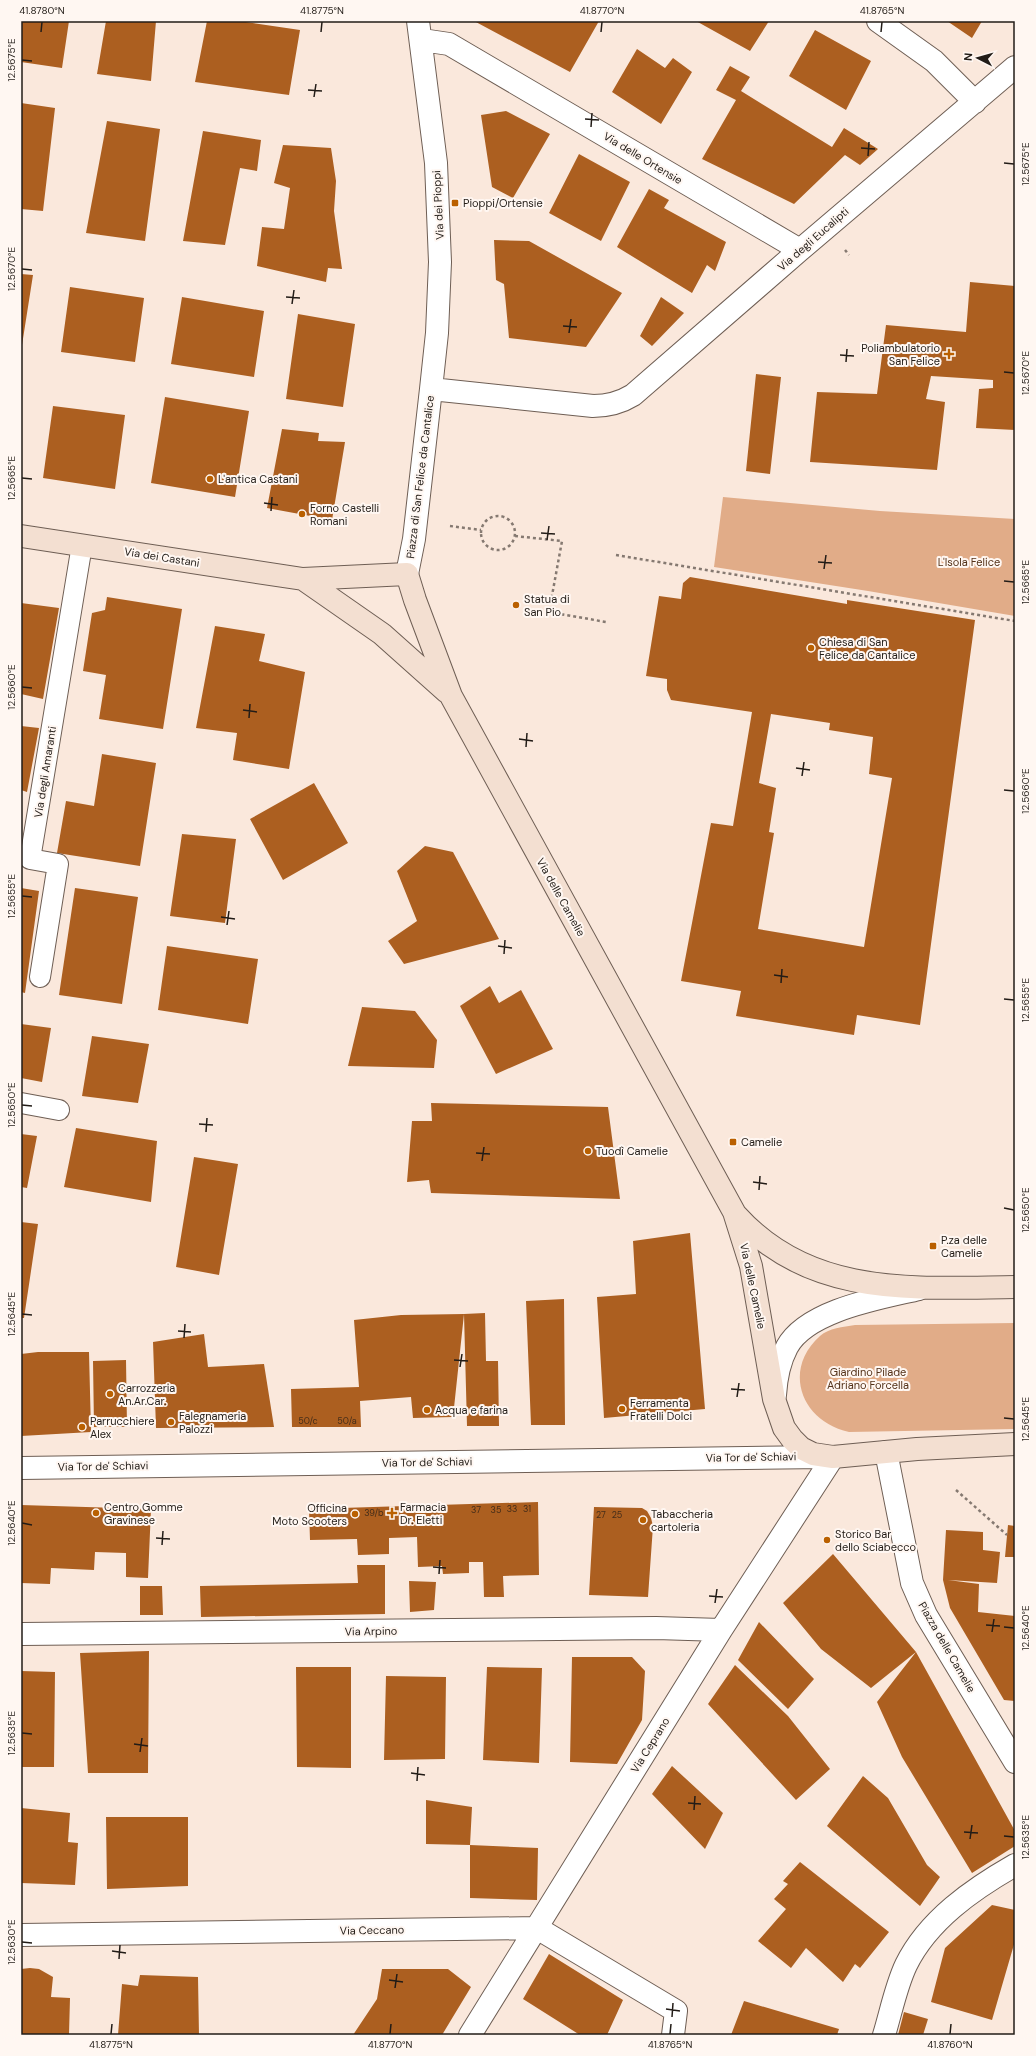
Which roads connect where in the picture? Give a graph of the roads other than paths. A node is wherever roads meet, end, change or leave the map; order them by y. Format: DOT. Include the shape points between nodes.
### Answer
graph roads {
  1 [pos="878,21"];
  2 [pos="420,30"];
  3 [pos="1015,67"];
  4 [pos="975,102"];
  5 [pos="800,250"];
  6 [pos="431,389"];
  7 [pos="607,406"];
  8 [pos="21,536"];
  9 [pos="82,545"];
  10 [pos="407,574"];
  11 [pos="303,579"];
  12 [pos="450,696"];
  13 [pos="40,977"];
  14 [pos="21,1103"];
  15 [pos="59,1110"];
  16 [pos="734,1212"];
  17 [pos="926,1288"];
  18 [pos="1015,1288"];
  19 [pos="774,1399"];
  20 [pos="1015,1444"];
  21 [pos="886,1452"];
  22 [pos="833,1456"];
  23 [pos="21,1468"];
  24 [pos="721,1630"];
  25 [pos="21,1634"];
  26 [pos="1015,1762"];
  27 [pos="1015,1865"];
  28 [pos="537,1928"];
  29 [pos="21,1935"];
  30 [pos="470,2035"];
  31 [pos="674,2035"];
  32 [pos="884,2035"];
  1 -- 4 [label="street" via="934,61"];
  2 -- 5 [label="street, Via delle Ortensie" via="449,44"];
  2 -- 6 [label="street, Via dei Pioppi" via="436,163 439,218 439,298"];
  3 -- 4 [label="street, Via degli Eucalipti"];
  4 -- 5 [label="street, Via degli Eucalipti"];
  5 -- 7 [label="street, Via degli Eucalipti" via="633,395"];
  6 -- 7 [label="street, Piazza di San Felice da Cantalice"];
  6 -- 10 [label="street, Piazza di San Felice da Cantalice" via="414,539"];
  8 -- 9 [label="street, Via dei Castani"];
  9 -- 11 [label="street, Via dei Castani"];
  9 -- 13 [label="lane, Via degli Amaranti" via="30,859 58,864"];
  10 -- 11 [label="street, Via dei Castani"];
  10 -- 12 [label="street, Via delle Camelie"];
  11 -- 12 [label="street, Via dei Castani" via="382,634"];
  12 -- 16 [label="street, Via delle Camelie"];
  14 -- 15 [label="lane"];
  16 -- 17 [label="street, Via delle Camelie" via="770,1244 822,1272 862,1283"];
  16 -- 19 [label="street, Via delle Camelie" via="751,1266"];
  17 -- 18 [label="street"];
  17 -- 19 [label="street" via="841,1310 807,1326 787,1347 776,1378"];
  19 -- 22 [label="street" via="784,1428 796,1444 814,1454"];
  20 -- 21 [label="street"];
  21 -- 22 [label="street"];
  21 -- 26 [label="street, Piazza delle Camelie" via="912,1583 926,1615"];
  22 -- 23 [label="street, Via Tor de' Schiavi"];
  22 -- 24 [label="street, Via Ceprano"];
  24 -- 25 [label="street, Via Arpino" via="648,1628"];
  24 -- 28 [label="street, Via Ceprano"];
  27 -- 32 [label="street" via="964,1898 919,1942 906,1966"];
  28 -- 29 [label="street, Via Ceccano"];
  28 -- 30 [label="street, Via Ceprano"];
  28 -- 31 [label="street" via="676,2011"];
}
